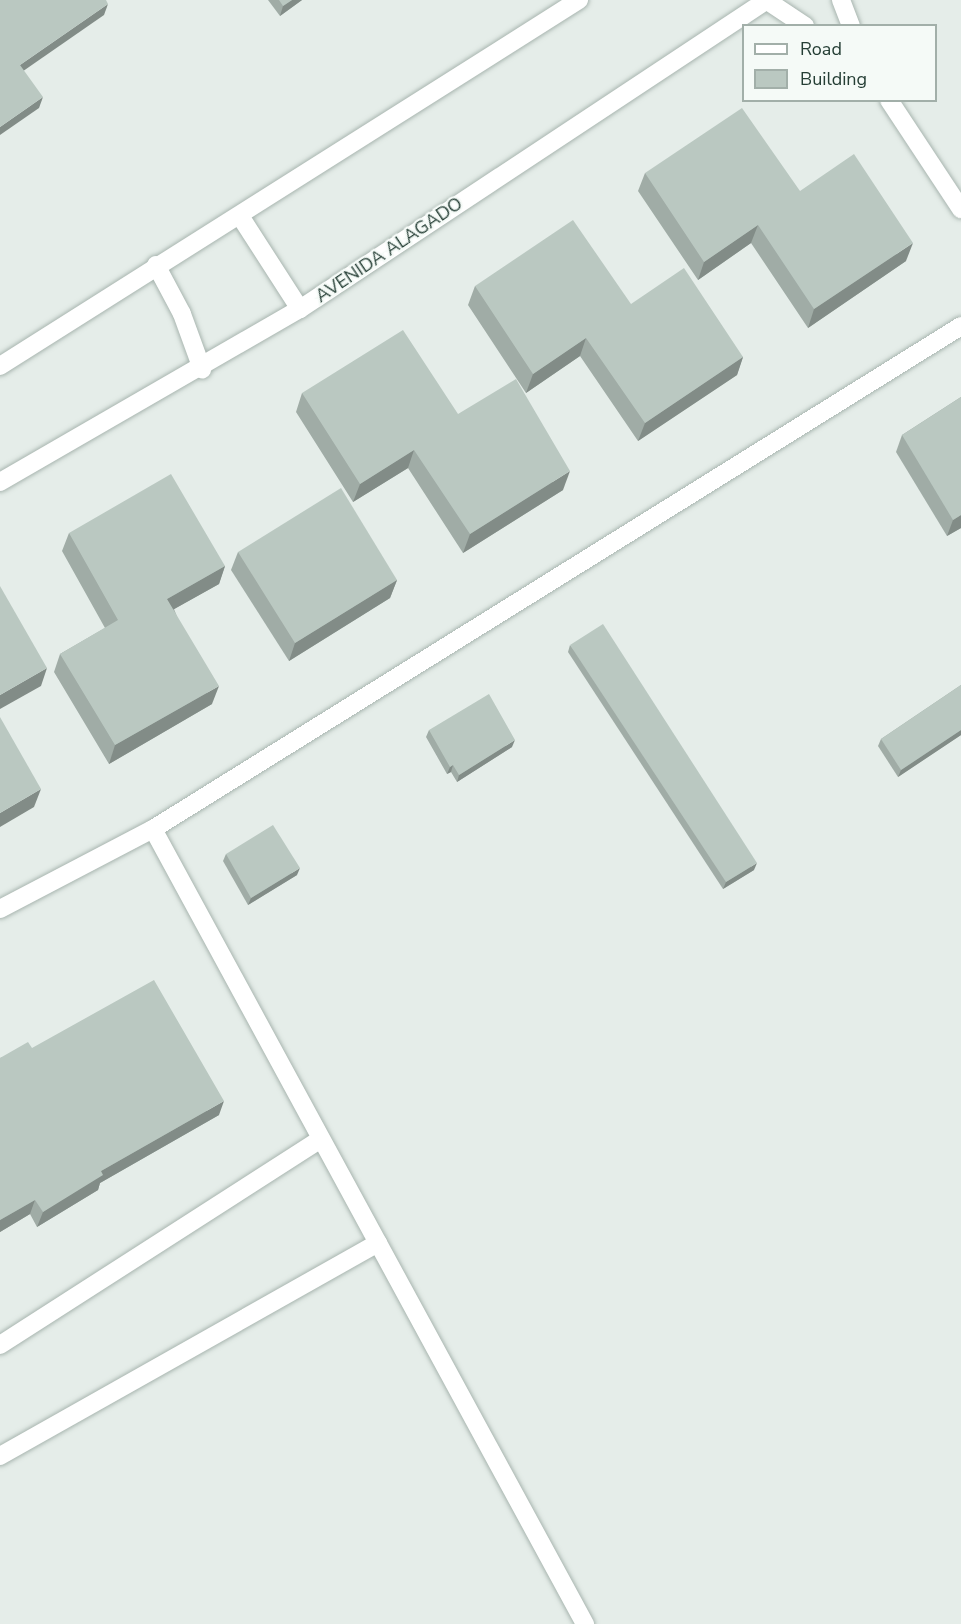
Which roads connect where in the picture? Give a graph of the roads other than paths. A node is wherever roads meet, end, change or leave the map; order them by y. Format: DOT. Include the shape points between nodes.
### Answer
graph roads {
  1 [pos="579,0"];
  2 [pos="767,0"];
  3 [pos="841,0"];
  4 [pos="802,24"];
  5 [pos="850,24"];
  6 [pos="890,102"];
  7 [pos="961,209"];
  8 [pos="240,216"];
  9 [pos="156,264"];
  10 [pos="300,309"];
  11 [pos="961,326"];
  12 [pos="0,366"];
  13 [pos="202,369"];
  14 [pos="0,482"];
  15 [pos="153,829"];
  16 [pos="0,909"];
  17 [pos="321,1138"];
  18 [pos="378,1243"];
  19 [pos="0,1344"];
  20 [pos="0,1456"];
  21 [pos="585,1624"];
  1 -- 8 [label="street"];
  2 -- 4 [label="street"];
  2 -- 10 [label="street, AVENIDA ALAGADO"];
  3 -- 5 [label="street"];
  6 -- 7 [label="street"];
  8 -- 9 [label="street"];
  8 -- 10 [label="street"];
  9 -- 12 [label="street"];
  9 -- 13 [label="street" via="182,314"];
  10 -- 13 [label="street, AVENIDA ALAGADO"];
  11 -- 15 [label="street"];
  13 -- 14 [label="street, AVENIDA ALAGADO"];
  15 -- 16 [label="street"];
  15 -- 17 [label="street"];
  17 -- 18 [label="street"];
  17 -- 19 [label="street"];
  18 -- 20 [label="street"];
  18 -- 21 [label="street"];
}
